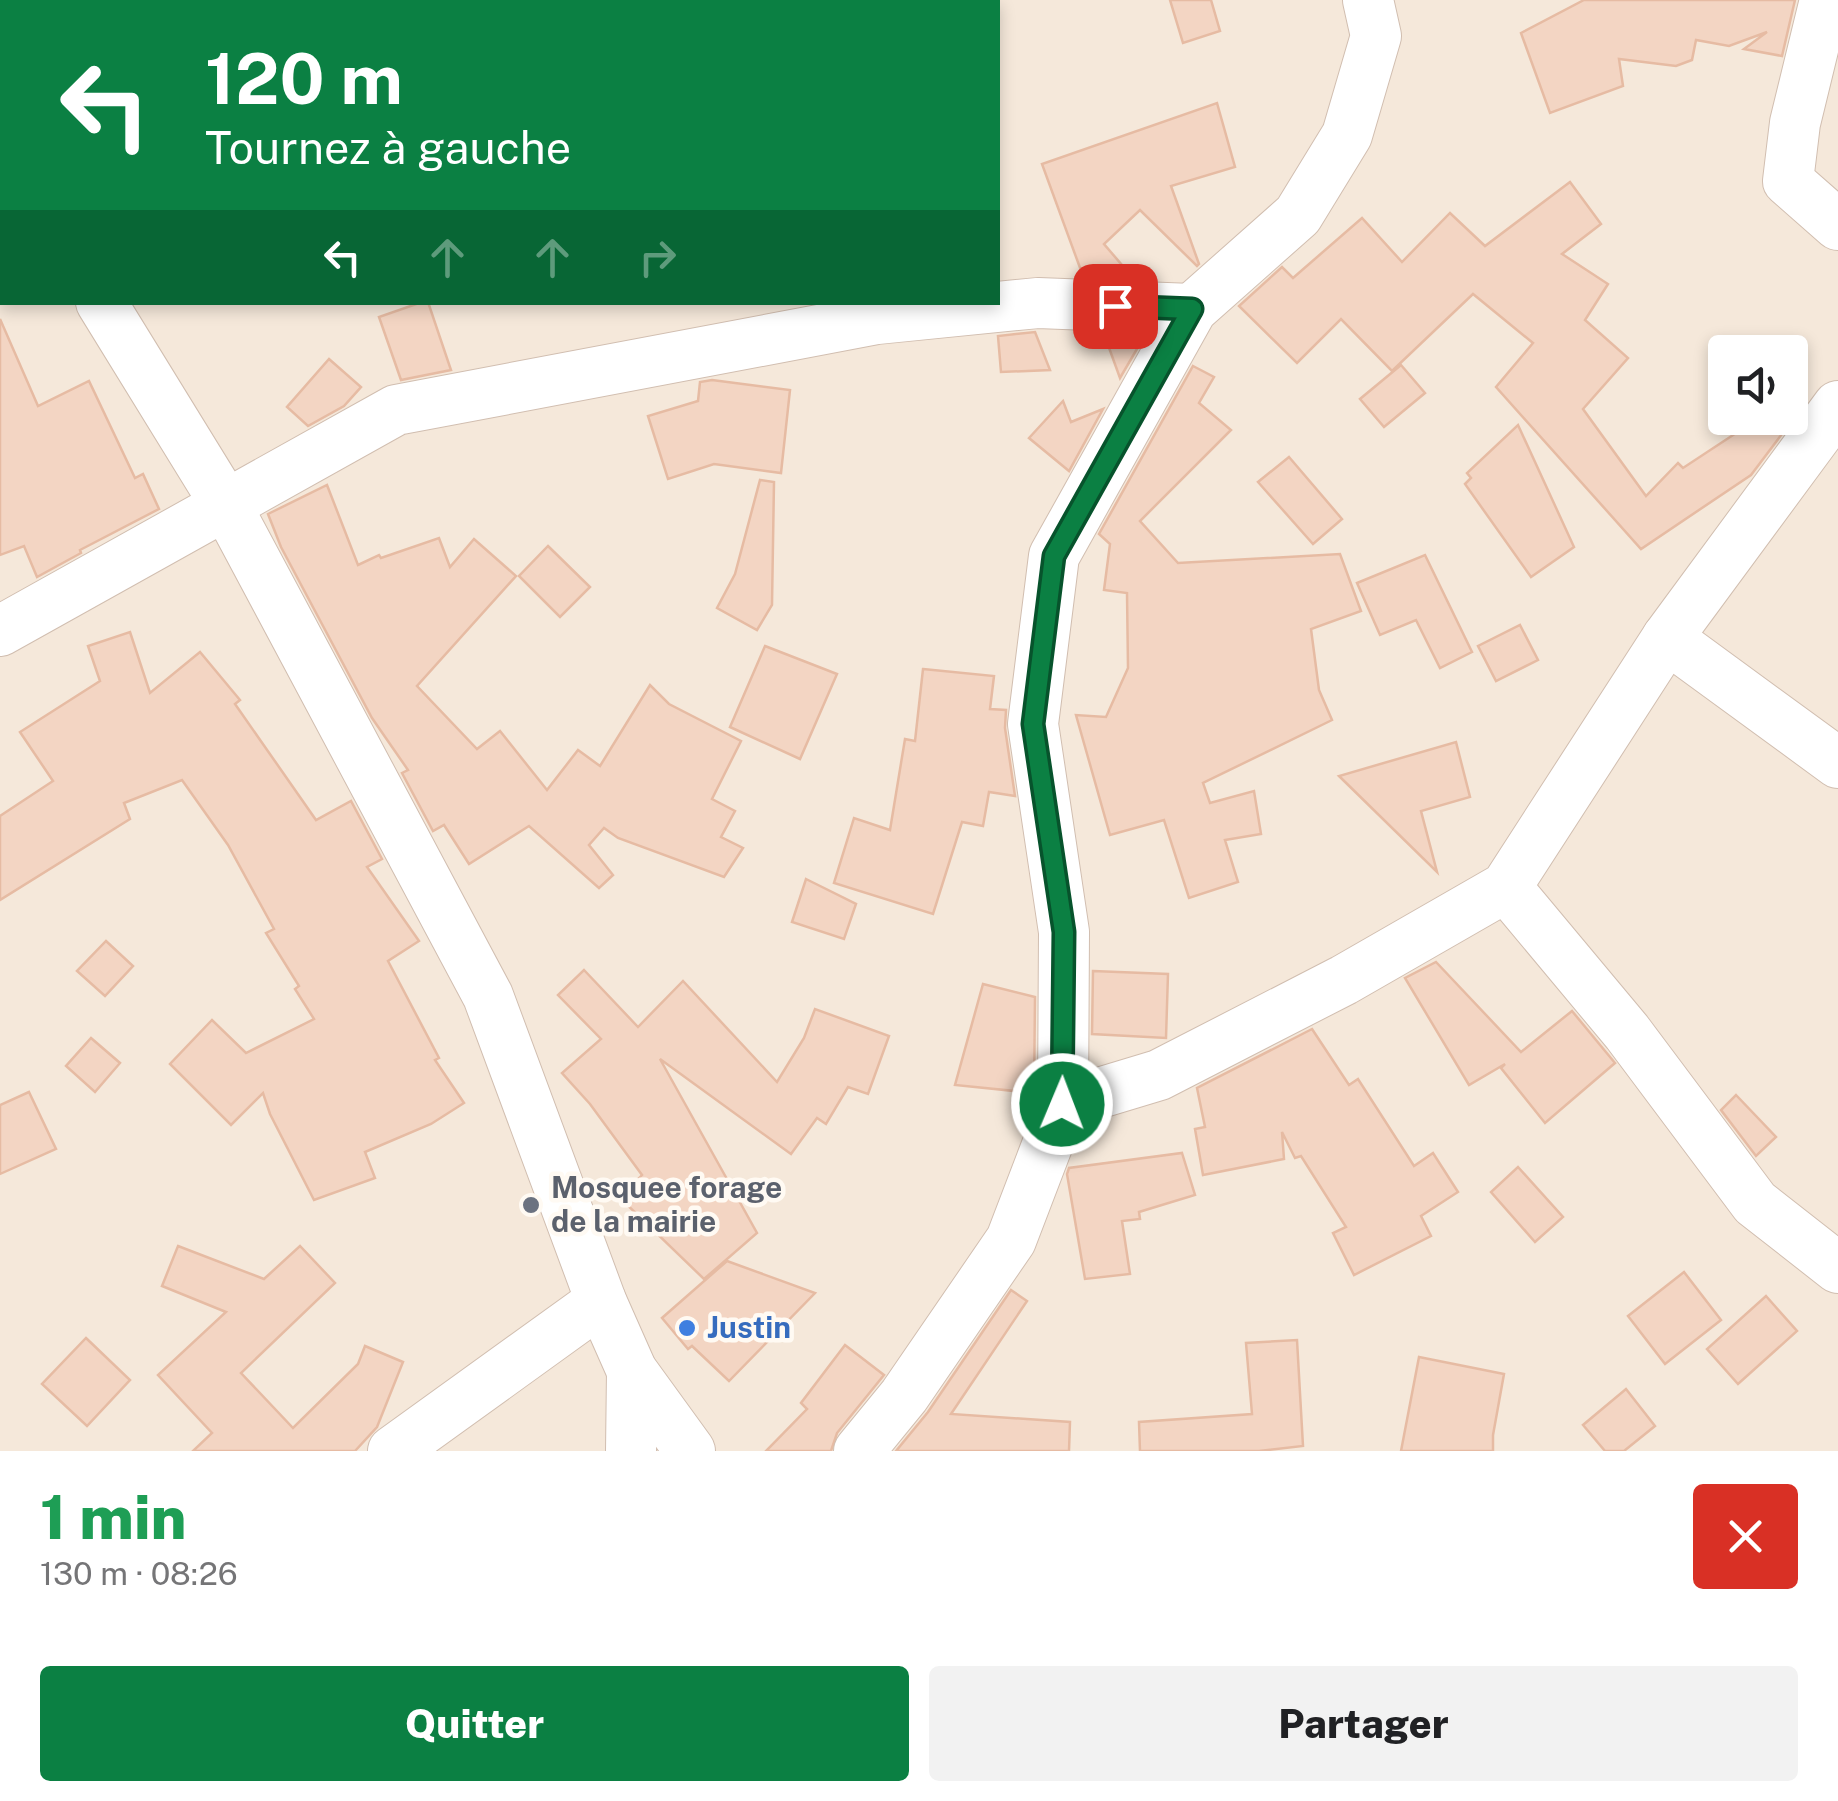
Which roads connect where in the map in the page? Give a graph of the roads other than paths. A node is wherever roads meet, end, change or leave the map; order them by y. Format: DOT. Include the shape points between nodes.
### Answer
graph roads {
  1 [pos="1368,0"];
  2 [pos="1825,0"];
  3 [pos="1838,225"];
  4 [pos="104,305"];
  5 [pos="1192,309"];
  6 [pos="1838,406"];
  7 [pos="226,505"];
  8 [pos="0,631"];
  9 [pos="1667,638"];
  10 [pos="1838,763"];
  11 [pos="1506,887"];
  12 [pos="1062,1104"];
  13 [pos="1838,1268"];
  14 [pos="602,1301"];
  15 [pos="632,1370"];
  16 [pos="393,1451"];
  17 [pos="631,1451"];
  18 [pos="690,1451"];
  19 [pos="859,1451"];
  1 -- 5 [label="street" via="1376,36 1347,136 1298,215"];
  2 -- 3 [label="street" via="1794,124 1788,181"];
  4 -- 7 [label="street"];
  5 -- 7 [label="street" via="1038,302 877,319 396,410"];
  5 -- 12 [label="street" via="1054,556 1033,724 1064,932"];
  6 -- 9 [label="street"];
  7 -- 8 [label="street"];
  7 -- 14 [label="street" via="488,996"];
  9 -- 10 [label="street"];
  9 -- 11 [label="street"];
  11 -- 12 [label="street" via="1159,1076"];
  11 -- 13 [label="street" via="1628,1032 1755,1203"];
  12 -- 19 [label="street" via="1011,1240"];
  14 -- 15 [label="street"];
  14 -- 16 [label="street"];
  15 -- 17 [label="street"];
  15 -- 18 [label="street"];
}
